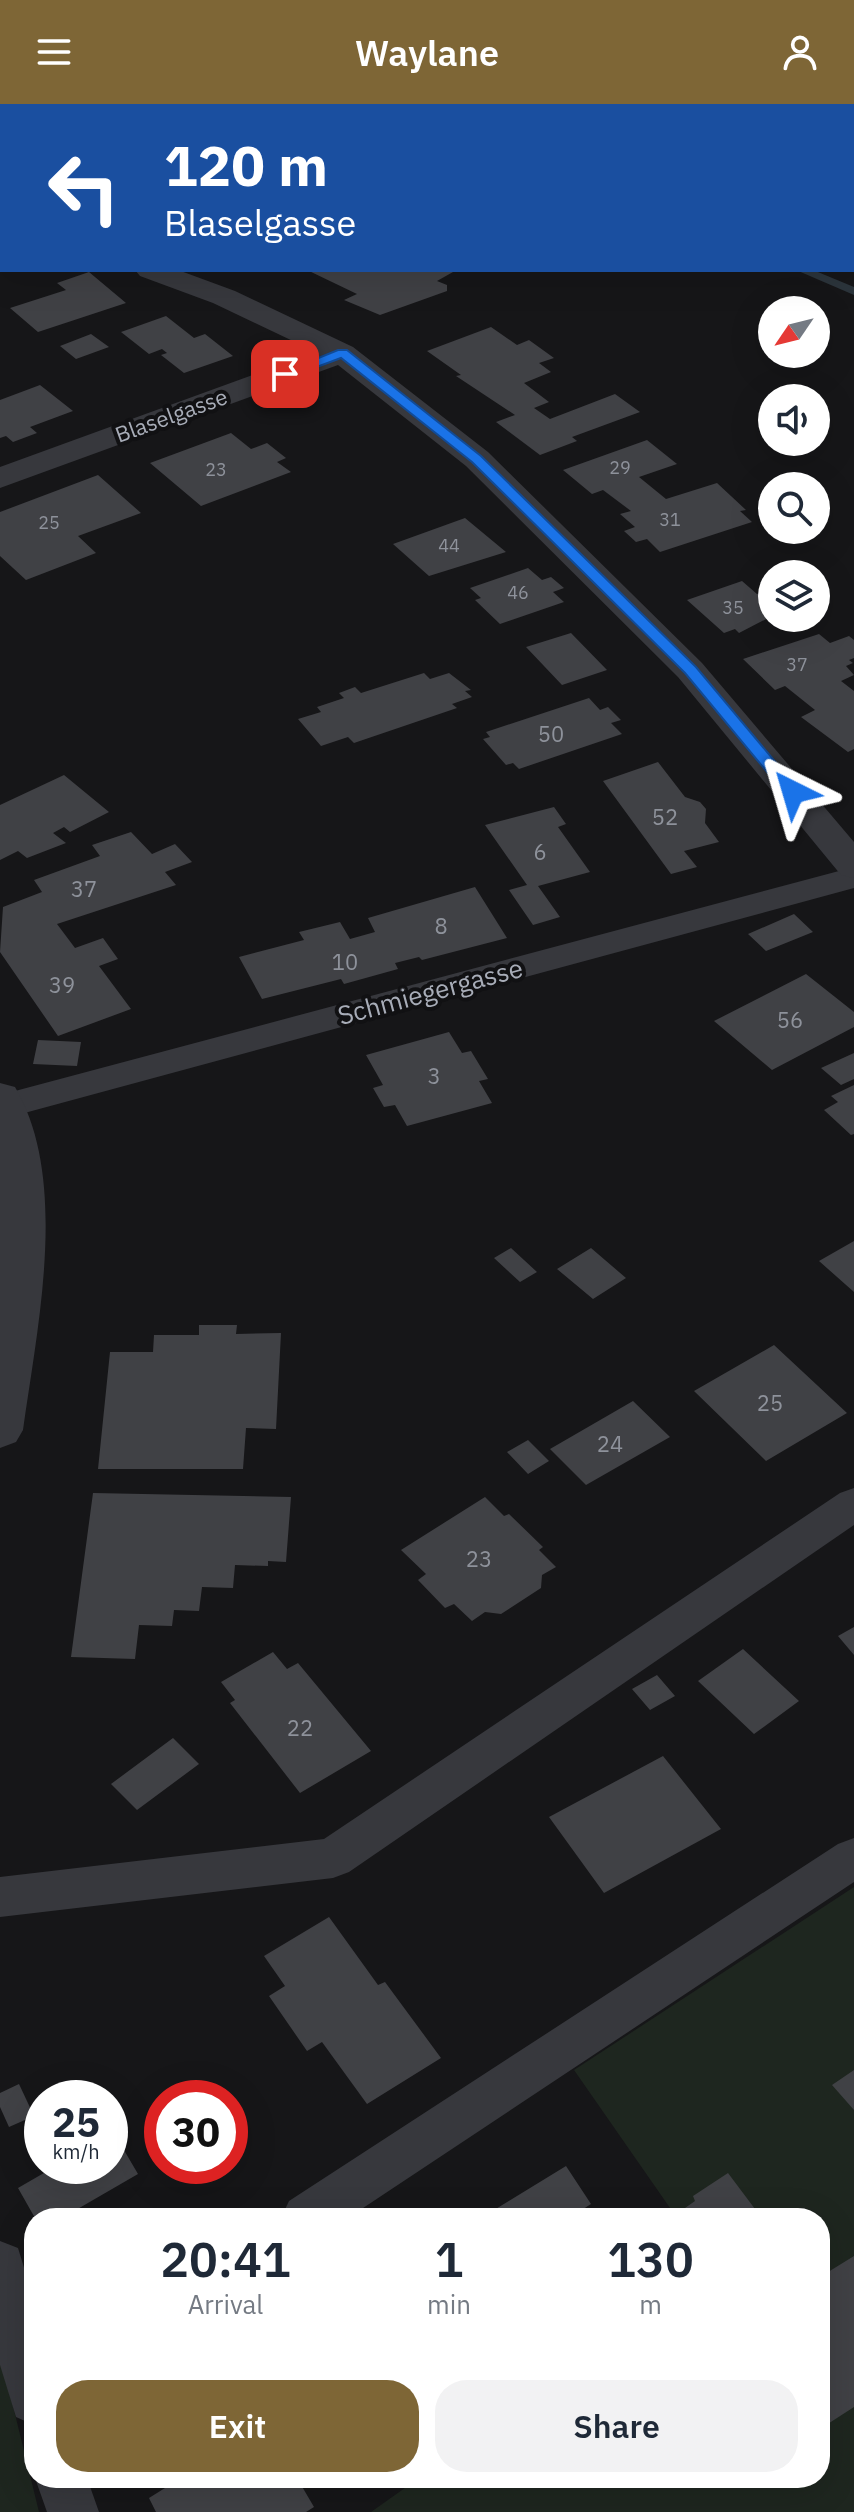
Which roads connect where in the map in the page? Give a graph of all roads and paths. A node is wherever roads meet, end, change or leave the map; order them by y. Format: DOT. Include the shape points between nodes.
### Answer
graph roads {
  1 [pos="155,272"];
  2 [pos="342,353"];
  3 [pos="0,478"];
  4 [pos="854,866"];
  5 [pos="854,877"];
  6 [pos="3,1101"];
  7 [pos="0,1430"];
  8 [pos="854,1504"];
  9 [pos="854,1858"];
  10 [pos="0,1897"];
  11 [pos="321,2208"];
  12 [pos="0,2265"];
  13 [pos="24,2359"];
  14 [pos="65,2488"];
  15 [pos="73,2512"];
  1 -- 2 [label="street" via="224,297"];
  2 -- 3 [label="street, Blaselgasse"];
  2 -- 4 [label="street" via="477,459 690,670"];
  5 -- 6 [label="lane, Schmiegergasse"];
  6 -- 7 [label="street" via="20,1158 23,1249"];
  8 -- 10 [label="lane" via="333,1858"];
  9 -- 11 [label="lane"];
  12 -- 13 [label="lane"];
  14 -- 15 [label="lane"];
}
